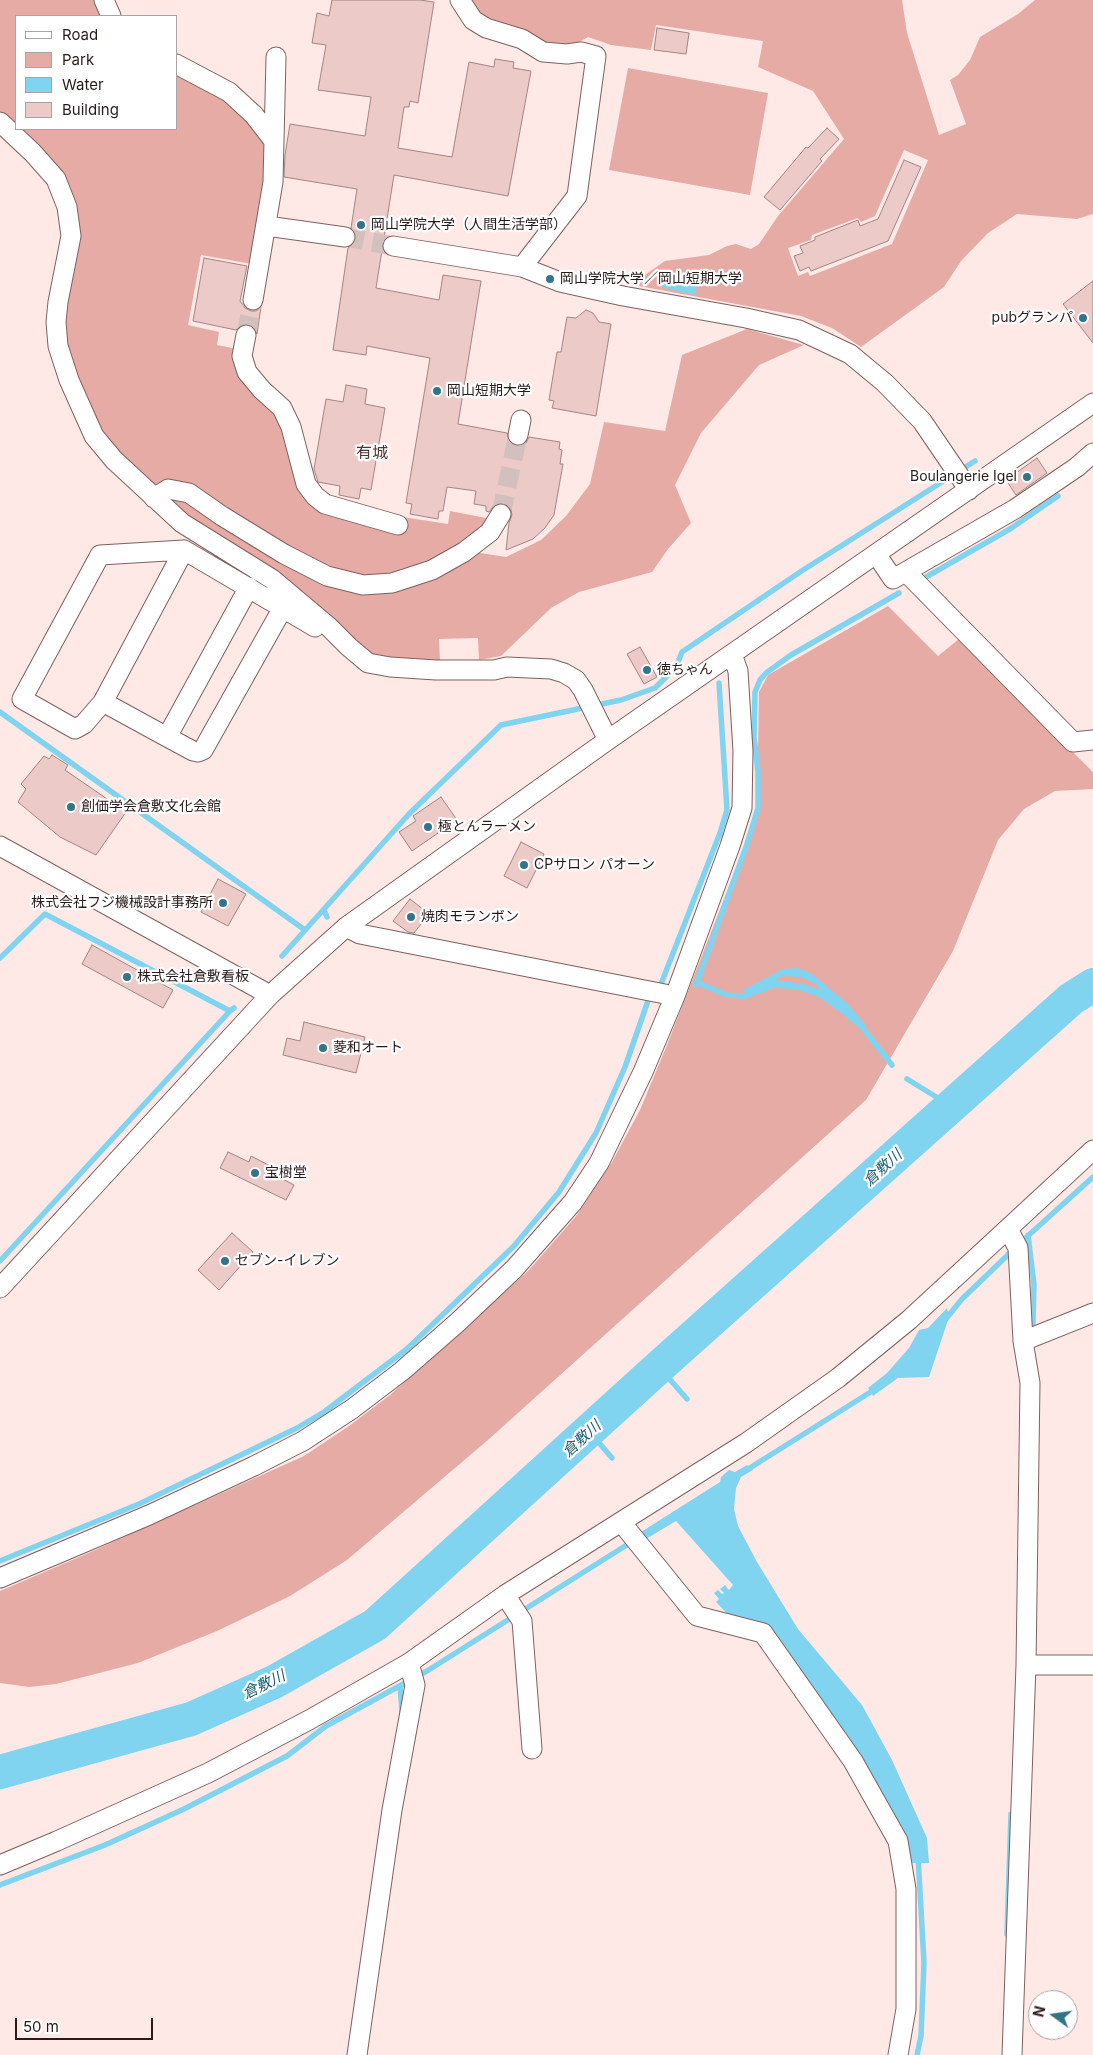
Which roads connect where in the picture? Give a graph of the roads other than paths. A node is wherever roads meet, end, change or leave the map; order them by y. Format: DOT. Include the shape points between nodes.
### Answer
graph roads {
  1 [pos="104,0"];
  2 [pos="460,0"];
  3 [pos="111,15"];
  4 [pos="276,57"];
  5 [pos="178,65"];
  6 [pos="0,122"];
  7 [pos="274,141"];
  8 [pos="267,226"];
  9 [pos="345,237"];
  10 [pos="393,246"];
  11 [pos="522,267"];
  12 [pos="253,300"];
  13 [pos="246,334"];
  14 [pos="1093,403"];
  15 [pos="1093,453"];
  16 [pos="960,477"];
  17 [pos="154,498"];
  18 [pos="501,514"];
  19 [pos="398,525"];
  20 [pos="184,550"];
  21 [pos="876,554"];
  22 [pos="906,572"];
  23 [pos="249,587"];
  24 [pos="280,612"];
  25 [pos="349,647"];
  26 [pos="732,654"];
  27 [pos="103,702"];
  28 [pos="167,737"];
  29 [pos="608,740"];
  30 [pos="1093,740"];
  31 [pos="0,846"];
  32 [pos="346,927"];
  33 [pos="664,992"];
  34 [pos="270,995"];
  35 [pos="1093,1150"];
  36 [pos="1014,1239"];
  37 [pos="0,1288"];
  38 [pos="1093,1314"];
  39 [pos="1023,1341"];
  40 [pos="621,1522"];
  41 [pos="0,1578"];
  42 [pos="514,1608"];
  43 [pos="1026,1665"];
  44 [pos="1093,1665"];
  45 [pos="412,1674"];
  46 [pos="532,1749"];
  47 [pos="0,1865"];
  48 [pos="357,2055"];
  49 [pos="898,2055"];
  50 [pos="1012,2055"];
  1 -- 3 [label="street"];
  2 -- 11 [label="street" via="473,20 486,28 522,38 543,52 581,52 596,56 577,196"];
  4 -- 7 [label="street"];
  5 -- 7 [label="street" via="229,92 254,115"];
  6 -- 17 [label="street" via="34,152 56,179 67,207 71,236 56,322 58,346 69,380 94,436"];
  7 -- 8 [label="street"];
  8 -- 9 [label="street"];
  8 -- 12 [label="street"];
  10 -- 11 [label="street"];
  11 -- 16 [label="street" via="560,282 799,330 850,354 885,383 922,421"];
  13 -- 19 [label="street" via="242,356 247,372 282,408 292,427 306,484 315,496 325,504"];
  14 -- 16 [label="street"];
  15 -- 22 [label="street" via="1015,509"];
  16 -- 21 [label="street"];
  17 -- 18 [label="street" via="168,489 189,492 284,554 327,576 363,585 392,583 432,570 490,532"];
  17 -- 25 [label="street" via="182,523 272,579"];
  20 -- 23 [label="street"];
  20 -- 27 [label="street"];
  20 -- 27 [label="street" via="100,555 22,699 75,729 84,724"];
  21 -- 22 [label="street" via="893,579"];
  21 -- 26 [label="street"];
  22 -- 30 [label="street" via="1072,742"];
  23 -- 25 [label="street"];
  23 -- 28 [label="street"];
  24 -- 28 [label="street" via="204,750 193,751"];
  25 -- 29 [label="street" via="368,663 390,667 551,669 576,680"];
  26 -- 29 [label="street"];
  26 -- 33 [label="street" via="738,671 743,751 742,808 730,846"];
  27 -- 28 [label="street"];
  29 -- 32 [label="street"];
  31 -- 34 [label="street"];
  32 -- 33 [label="street" via="360,934"];
  32 -- 34 [label="street"];
  33 -- 41 [label="street" via="613,1136 573,1202 514,1269 402,1371 303,1441 148,1515"];
  34 -- 37 [label="street"];
  35 -- 36 [label="street"];
  36 -- 39 [label="street"];
  36 -- 40 [label="street" via="838,1378 746,1443"];
  38 -- 39 [label="street"];
  39 -- 43 [label="street" via="1030,1383"];
  40 -- 42 [label="street"];
  40 -- 49 [label="street" via="697,1616 763,1633 854,1761 898,1841 906,1890 906,2009"];
  42 -- 45 [label="street"];
  42 -- 46 [label="street"];
  43 -- 44 [label="street"];
  43 -- 50 [label="street"];
  45 -- 47 [label="street" via="309,1720 208,1772"];
  45 -- 48 [label="street"];
}
